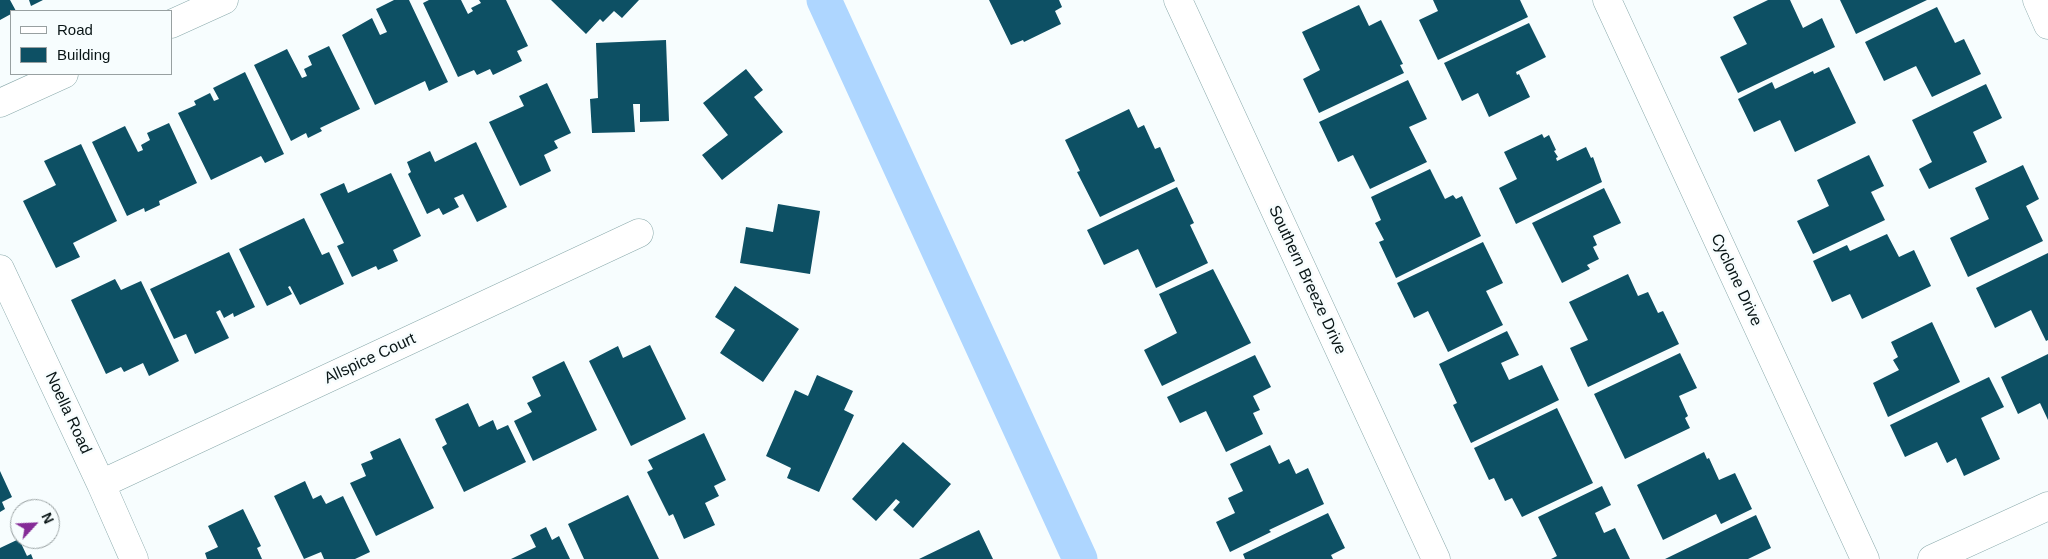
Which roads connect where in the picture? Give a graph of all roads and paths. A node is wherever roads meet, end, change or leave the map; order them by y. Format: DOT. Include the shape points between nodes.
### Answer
graph roads {
  1 [pos="224,0"];
  2 [pos="1607,0"];
  3 [pos="2036,0"];
  4 [pos="1180,1"];
  5 [pos="172,24"];
  6 [pos="2048,25"];
  7 [pos="62,75"];
  8 [pos="0,103"];
  9 [pos="639,233"];
  10 [pos="0,268"];
  11 [pos="101,484"];
  12 [pos="2048,506"];
  13 [pos="134,559"];
  14 [pos="1436,559"];
  15 [pos="1865,559"];
  16 [pos="1932,559"];
  1 -- 5 [label="street"];
  2 -- 15 [label="street, Cyclone Drive"];
  3 -- 6 [label="street"];
  4 -- 14 [label="street, Southern Breeze Drive"];
  7 -- 8 [label="street"];
  9 -- 11 [label="street, Allspice Court"];
  10 -- 11 [label="street, Noella Road"];
  11 -- 13 [label="street, Noella Road"];
  12 -- 16 [label="street"];
}
